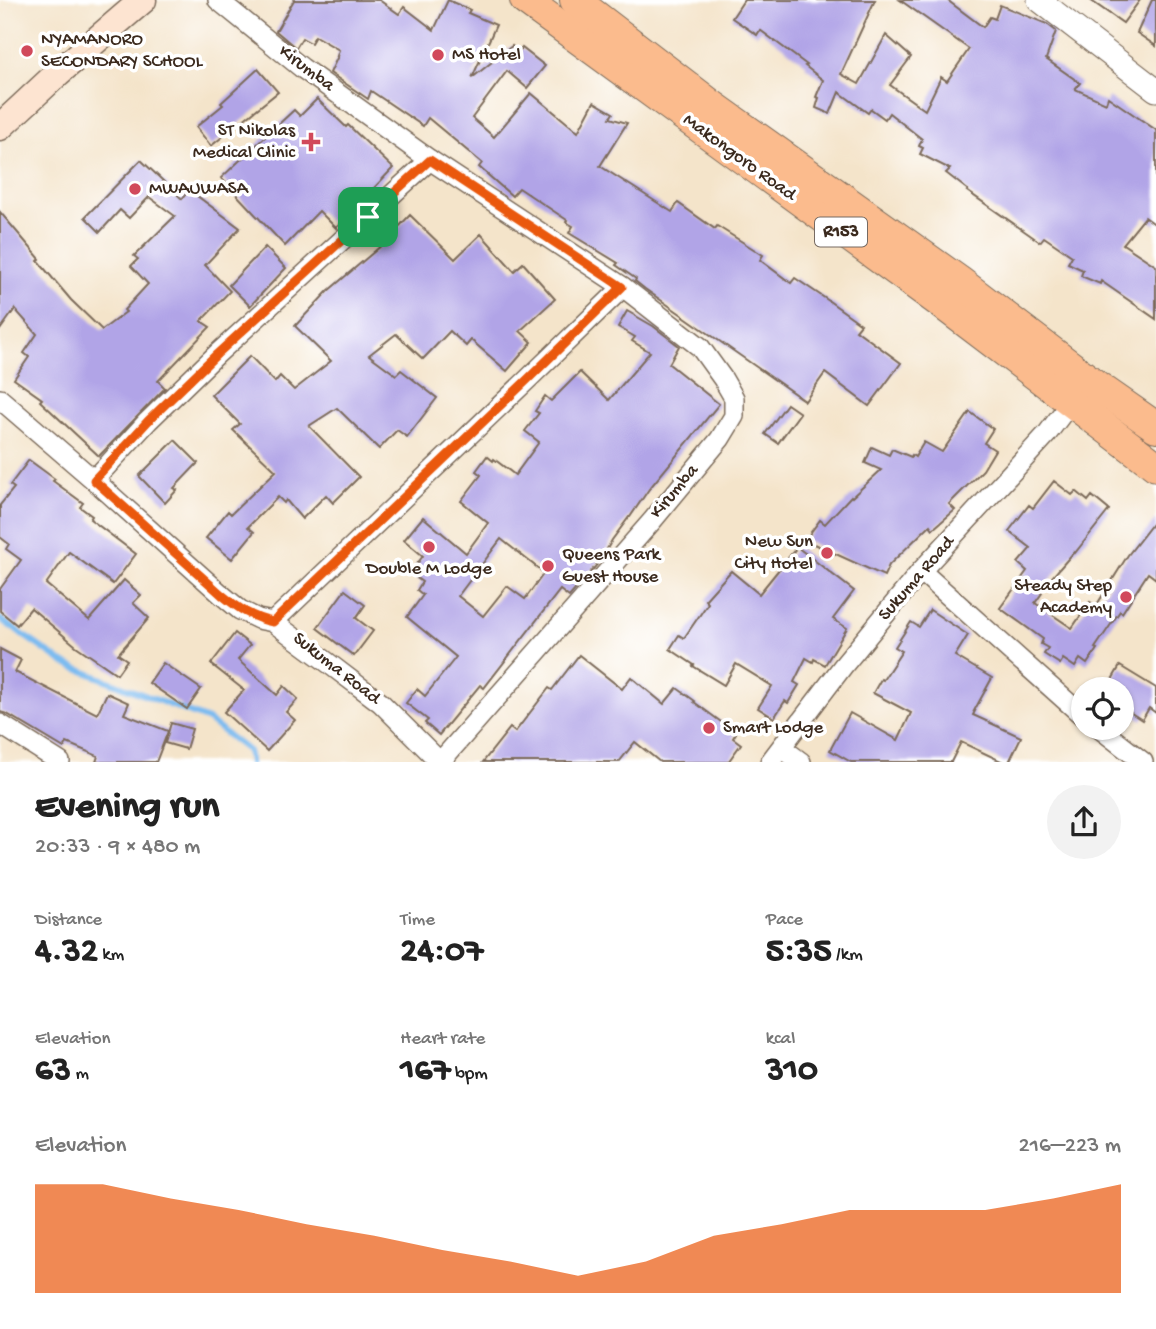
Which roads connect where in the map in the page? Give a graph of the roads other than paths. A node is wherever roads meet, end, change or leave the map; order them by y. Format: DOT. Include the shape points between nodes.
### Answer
graph roads {
  1 [pos="144,0"];
  2 [pos="218,0"];
  3 [pos="525,0"];
  4 [pos="575,0"];
  5 [pos="1039,0"];
  6 [pos="1156,90"];
  7 [pos="0,127"];
  8 [pos="430,160"];
  9 [pos="622,287"];
  10 [pos="0,399"];
  11 [pos="1071,402"];
  12 [pos="1152,417"];
  13 [pos="1156,466"];
  14 [pos="94,480"];
  15 [pos="922,571"];
  16 [pos="273,622"];
  17 [pos="1071,705"];
  18 [pos="0,724"];
  19 [pos="1115,740"];
  20 [pos="776,755"];
  21 [pos="60,762"];
  22 [pos="440,762"];
  23 [pos="801,762"];
  24 [pos="1143,762"];
  1 -- 7 [label="main road"];
  2 -- 8 [label="street, Kirumba"];
  3 -- 11 [label="main road, Makongoro Road / R153"];
  4 -- 12 [label="main road, Makongoro Road / R153" via="1093,383"];
  5 -- 6 [label="street"];
  8 -- 9 [label="street, Kirumba"];
  8 -- 14 [label="street" via="217,354"];
  9 -- 16 [label="street"];
  9 -- 22 [label="street, Kirumba" via="701,347 734,398 734,416 652,521"];
  10 -- 14 [label="street, Sukuma Road"];
  11 -- 13 [label="main road, Makongoro Road / R153"];
  11 -- 15 [label="street, Sukuma Road"];
  14 -- 16 [label="street, Sukuma Road" via="240,610"];
  15 -- 17 [label="street"];
  15 -- 20 [label="street, Sukuma Road"];
  16 -- 22 [label="street, Sukuma Road" via="381,703"];
  18 -- 21 [label="street"];
  19 -- 24 [label="street"];
  20 -- 23 [label="street"];
}
